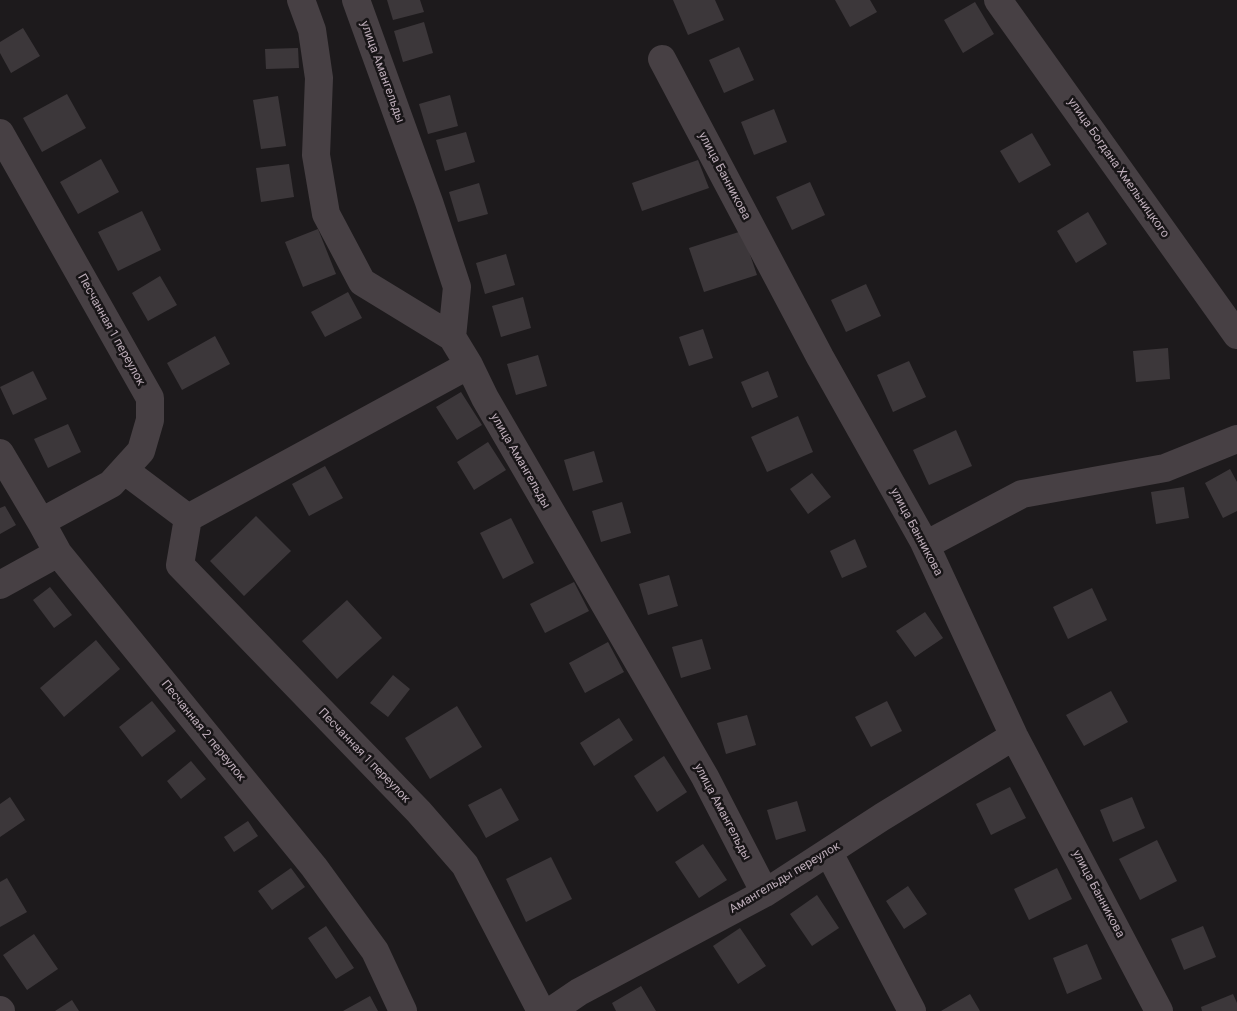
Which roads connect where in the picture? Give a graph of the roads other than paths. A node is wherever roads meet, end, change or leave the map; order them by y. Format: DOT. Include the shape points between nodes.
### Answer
graph roads {
  1 [pos="301,0"];
  2 [pos="356,0"];
  3 [pos="998,0"];
  4 [pos="662,59"];
  5 [pos="0,132"];
  6 [pos="1237,335"];
  7 [pos="452,337"];
  8 [pos="469,365"];
  9 [pos="1237,439"];
  10 [pos="0,453"];
  11 [pos="124,470"];
  12 [pos="188,518"];
  13 [pos="42,522"];
  14 [pos="935,540"];
  15 [pos="58,553"];
  16 [pos="0,585"];
  17 [pos="1014,736"];
  18 [pos="829,852"];
  19 [pos="765,892"];
  20 [pos="584,1002"];
  21 [pos="403,1011"];
  22 [pos="541,1011"];
  23 [pos="551,1011"];
  24 [pos="912,1011"];
  25 [pos="1159,1011"];
  1 -- 7 [label="street" via="312,30 319,78 316,154 326,214 362,282"];
  2 -- 7 [label="street, улица Амангельды" via="457,287"];
  3 -- 6 [label="street, улица Богдана Хмельницкого"];
  4 -- 17 [label="street, улица Банникова" via="924,542"];
  5 -- 11 [label="street, Песчанная 1 переулок" via="150,398 150,420 141,451"];
  7 -- 8 [label="street, улица Амангельды"];
  8 -- 12 [label="street"];
  8 -- 19 [label="street, улица Амангельды" via="484,398 704,777"];
  9 -- 14 [label="street" via="1165,468 1022,494"];
  10 -- 13 [label="street, Песчанная 2 переулок"];
  11 -- 12 [label="street"];
  11 -- 13 [label="street, Песчанная 1 переулок" via="111,484"];
  12 -- 22 [label="street, Песчанная 1 переулок" via="180,565 419,812 465,865"];
  13 -- 15 [label="street, Песчанная 2 переулок"];
  15 -- 16 [label="street"];
  15 -- 21 [label="street, Песчанная 2 переулок" via="314,867 376,951"];
  17 -- 18 [label="street, Амангельды переулок"];
  17 -- 25 [label="street, улица Банникова"];
  18 -- 19 [label="street, Амангельды переулок"];
  18 -- 24 [label="street"];
  19 -- 20 [label="street, Амангельды переулок"];
  20 -- 23 [label="street, Амангельды переулок"];
}
